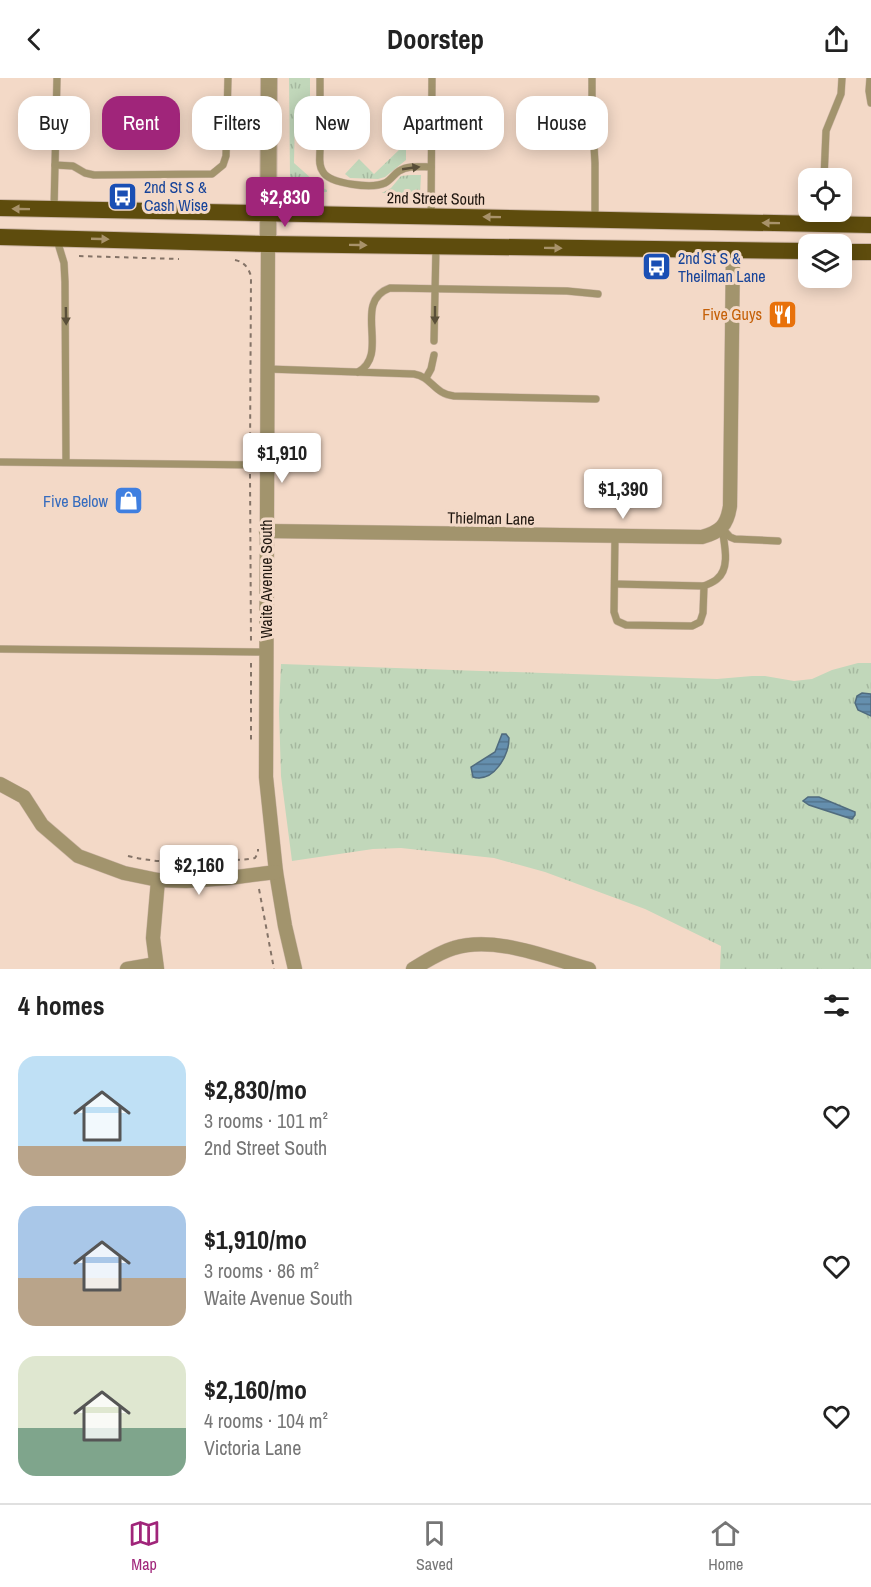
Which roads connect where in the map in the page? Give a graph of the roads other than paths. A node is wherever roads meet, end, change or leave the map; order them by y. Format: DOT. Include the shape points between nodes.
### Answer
graph roads {
  1 [pos="57,78"];
  2 [pos="228,78"];
  3 [pos="269,78"];
  4 [pos="320,78"];
  5 [pos="432,78"];
  6 [pos="592,78"];
  7 [pos="842,78"];
  8 [pos="870,78"];
  9 [pos="320,96"];
  10 [pos="871,103"];
  11 [pos="320,150"];
  12 [pos="55,165"];
  13 [pos="431,167"];
  14 [pos="824,168"];
  15 [pos="0,208"];
  16 [pos="54,209"];
  17 [pos="268,213"];
  18 [pos="431,216"];
  19 [pos="798,218"];
  20 [pos="595,220"];
  21 [pos="851,222"];
  22 [pos="871,225"];
  23 [pos="0,237"];
  24 [pos="56,238"];
  25 [pos="268,244"];
  26 [pos="436,246"];
  27 [pos="733,250"];
  28 [pos="798,251"];
  29 [pos="852,252"];
  30 [pos="871,252"];
  31 [pos="435,289"];
  32 [pos="598,294"];
  33 [pos="435,341"];
  34 [pos="434,356"];
  35 [pos="267,369"];
  36 [pos="356,373"];
  37 [pos="426,378"];
  38 [pos="596,399"];
  39 [pos="0,462"];
  40 [pos="66,462"];
  41 [pos="266,465"];
  42 [pos="722,528"];
  43 [pos="266,531"];
  44 [pos="615,536"];
  45 [pos="778,540"];
  46 [pos="615,585"];
  47 [pos="704,586"];
  48 [pos="0,649"];
  49 [pos="265,652"];
  50 [pos="0,784"];
  51 [pos="276,872"];
  52 [pos="159,880"];
  53 [pos="157,967"];
  54 [pos="127,969"];
  55 [pos="295,969"];
  56 [pos="413,969"];
  57 [pos="589,969"];
  1 -- 12 [label="lane"];
  2 -- 12 [label="lane" via="226,156 223,165 212,174 94,175 73,166"];
  3 -- 17 [label="street, Waite Avenue South"];
  4 -- 9 [label="lane"];
  5 -- 13 [label="lane"];
  6 -- 20 [label="lane"];
  7 -- 14 [label="lane" via="841,94 826,131"];
  8 -- 10 [label="lane"];
  11 -- 13 [label="lane, one-way" via="321,170 338,182 383,184 401,170"];
  12 -- 16 [label="lane"];
  13 -- 18 [label="lane"];
  16 -- 15 [label="highway, 2nd Street South, one-way"];
  16 -- 17 [label="highway, 2nd Street South"];
  17 -- 18 [label="highway, 2nd Street South"];
  17 -- 25 [label="street, Waite Avenue South"];
  20 -- 18 [label="highway, 2nd Street South, one-way"];
  19 -- 20 [label="highway, 2nd Street South, one-way"];
  21 -- 22 [label="highway, 2nd Street South"];
  23 -- 24 [label="highway"];
  24 -- 25 [label="highway, one-way"];
  24 -- 40 [label="lane, one-way" via="62,255 65,293"];
  25 -- 26 [label="highway, one-way"];
  25 -- 35 [label="street, Waite Avenue South"];
  26 -- 27 [label="highway, one-way"];
  26 -- 31 [label="lane"];
  27 -- 28 [label="highway"];
  27 -- 42 [label="street" via="730,506"];
  29 -- 30 [label="highway"];
  31 -- 32 [label="lane"];
  31 -- 33 [label="lane, one-way"];
  31 -- 36 [label="lane" via="390,288 379,294 372,307 370,361"];
  34 -- 37 [label="lane"];
  35 -- 36 [label="lane"];
  35 -- 41 [label="street, Waite Avenue South"];
  36 -- 37 [label="lane" via="414,374"];
  37 -- 38 [label="lane" via="447,395"];
  39 -- 40 [label="lane"];
  40 -- 41 [label="lane"];
  41 -- 43 [label="street, Waite Avenue South"];
  42 -- 44 [label="street, Thielman Lane" via="702,537"];
  42 -- 45 [label="lane" via="735,539"];
  42 -- 47 [label="lane" via="724,570"];
  43 -- 44 [label="street, Thielman Lane"];
  43 -- 49 [label="street, Waite Avenue South"];
  44 -- 46 [label="lane"];
  46 -- 47 [label="lane"];
  46 -- 47 [label="lane" via="617,621 626,625 693,626 700,622 703,613"];
  48 -- 49 [label="lane"];
  49 -- 51 [label="street, Waite Avenue South" via="266,777"];
  50 -- 52 [label="street" via="24,797 42,825 78,856 123,873"];
  51 -- 52 [label="street"];
  51 -- 55 [label="street, Waite Avenue South"];
  52 -- 53 [label="street" via="153,938"];
  53 -- 54 [label="street"];
  56 -- 57 [label="street" via="452,948 474,943 495,944"];
}
